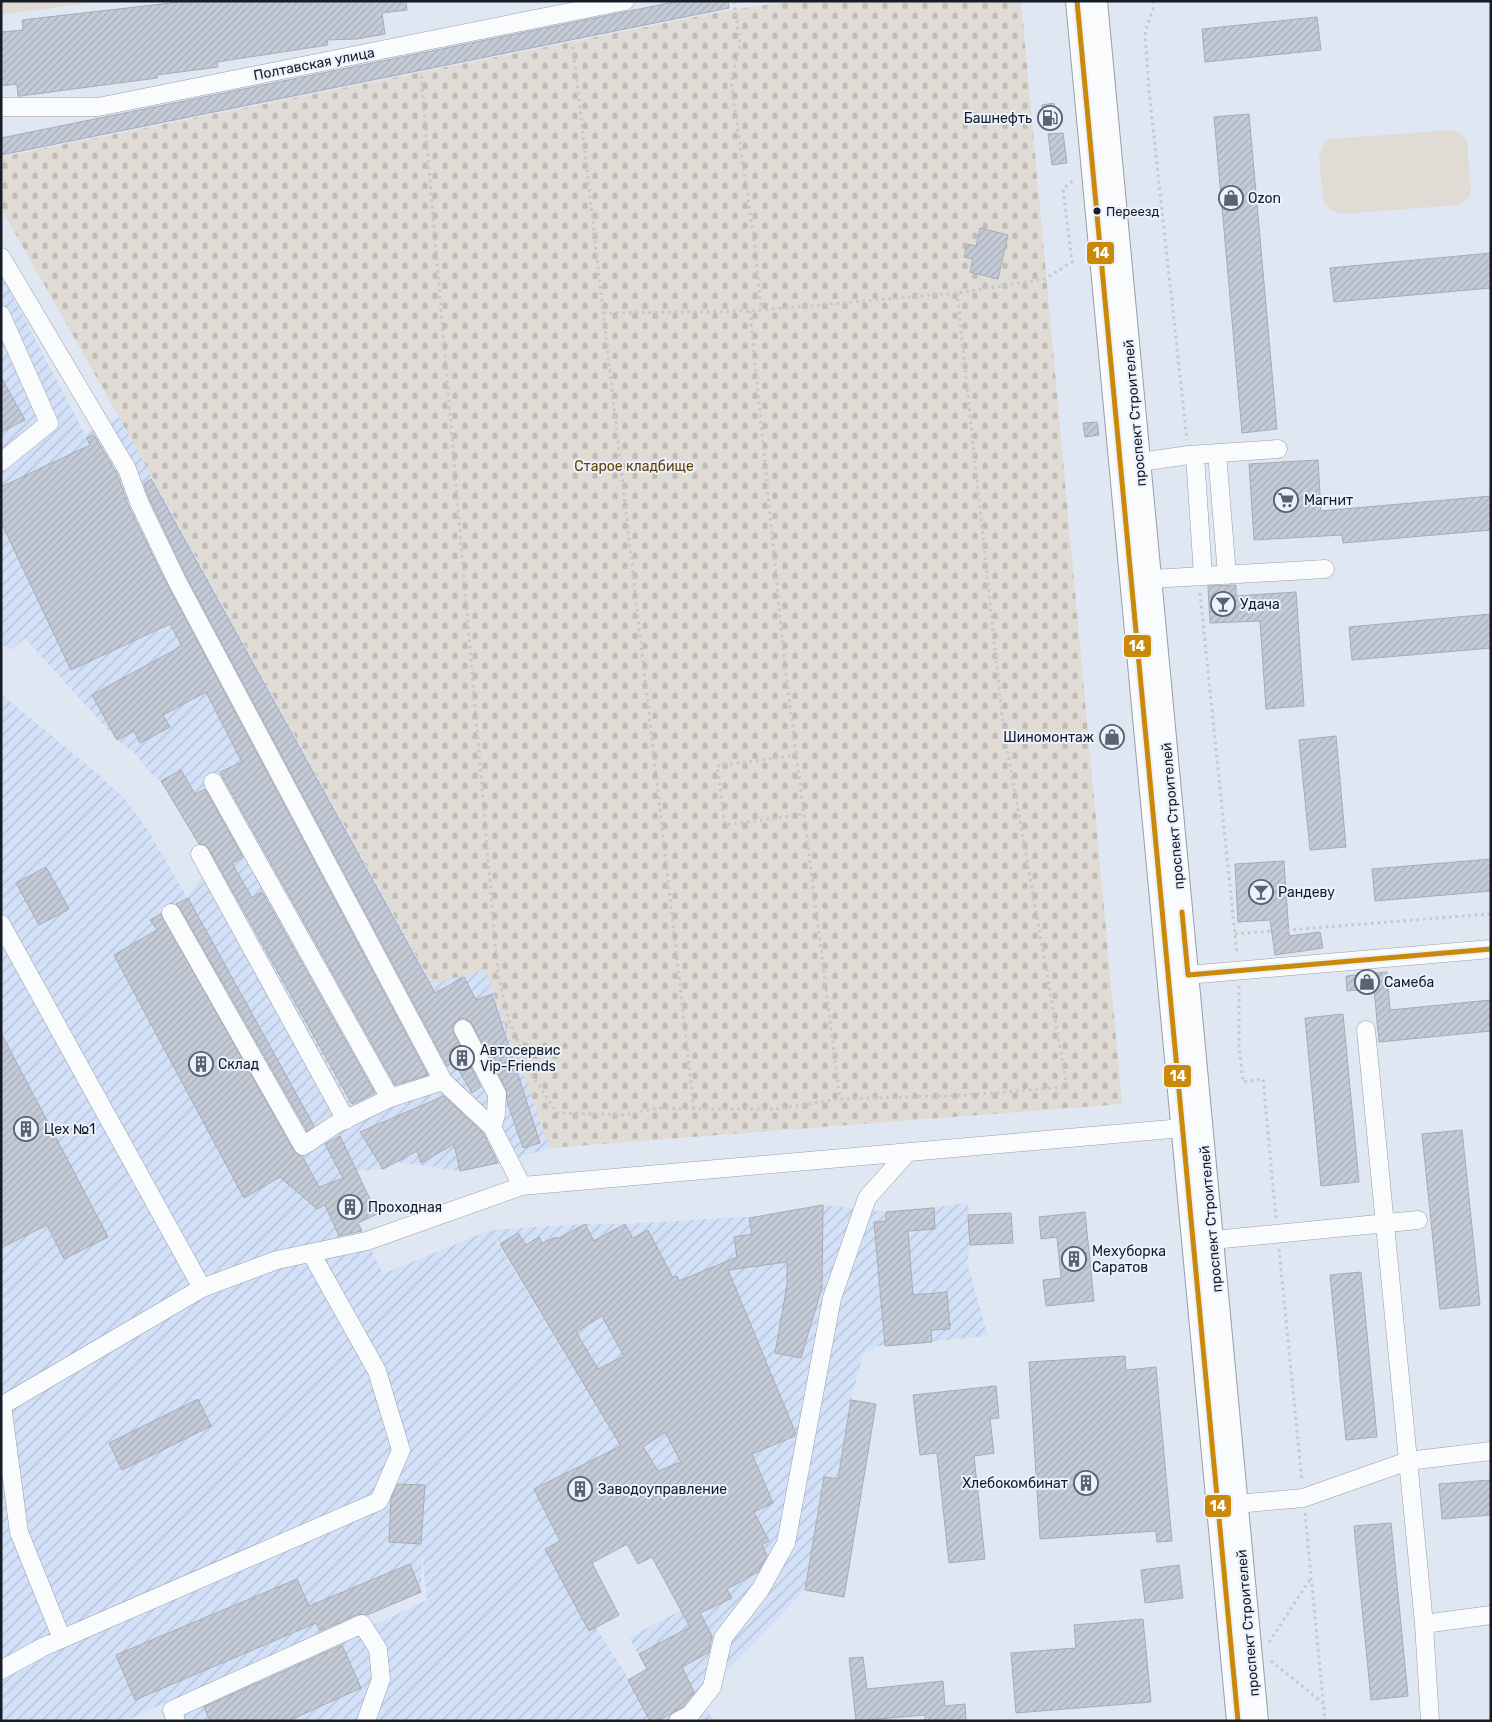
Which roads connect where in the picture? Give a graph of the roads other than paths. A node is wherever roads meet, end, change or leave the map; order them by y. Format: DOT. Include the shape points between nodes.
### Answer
graph roads {
  1 [pos="625,1"];
  2 [pos="1077,1"];
  3 [pos="1096,1"];
  4 [pos="1,107"];
  5 [pos="1,257"];
  6 [pos="1,315"];
  7 [pos="1278,449"];
  8 [pos="1218,453"];
  9 [pos="1192,455"];
  10 [pos="1,462"];
  11 [pos="1140,462"];
  12 [pos="1325,568"];
  13 [pos="1227,575"];
  14 [pos="1201,576"];
  15 [pos="1151,579"];
  16 [pos="213,782"];
  17 [pos="200,854"];
  18 [pos="171,912"];
  19 [pos="1,924"];
  20 [pos="1491,949"];
  21 [pos="1178,976"];
  22 [pos="463,1028"];
  23 [pos="1366,1030"];
  24 [pos="443,1081"];
  25 [pos="390,1098"];
  26 [pos="346,1120"];
  27 [pos="492,1127"];
  28 [pos="1192,1127"];
  29 [pos="908,1152"];
  30 [pos="522,1186"];
  31 [pos="1418,1220"];
  32 [pos="1385,1224"];
  33 [pos="1213,1240"];
  34 [pos="311,1253"];
  35 [pos="202,1288"];
  36 [pos="2,1406"];
  37 [pos="1491,1451"];
  38 [pos="1408,1461"];
  39 [pos="1237,1504"];
  40 [pos="1491,1615"];
  41 [pos="1424,1624"];
  42 [pos="62,1639"];
  43 [pos="1,1670"];
  44 [pos="176,1721"];
  45 [pos="366,1721"];
  46 [pos="678,1721"];
  47 [pos="1238,1721"];
  48 [pos="1257,1721"];
  49 [pos="1430,1721"];
  1 -- 4 [label="street, Полтавская улица" via="98,107"];
  2 -- 21 [label="main road, проспект Строителей"];
  3 -- 11 [label="main road, проспект Строителей"];
  5 -- 24 [label="street" via="127,469 177,581"];
  6 -- 10 [label="street" via="49,423"];
  7 -- 8 [label="street"];
  8 -- 9 [label="street"];
  8 -- 13 [label="street"];
  9 -- 11 [label="street"];
  9 -- 14 [label="street"];
  11 -- 15 [label="main road, проспект Строителей"];
  12 -- 13 [label="street"];
  13 -- 14 [label="street"];
  14 -- 15 [label="street"];
  15 -- 21 [label="main road, проспект Строителей"];
  16 -- 25 [label="street"];
  17 -- 26 [label="street"];
  18 -- 26 [label="street" via="303,1146"];
  19 -- 35 [label="street"];
  20 -- 21 [label="street"];
  21 -- 28 [label="main road, проспект Строителей"];
  22 -- 27 [label="street" via="497,1094"];
  23 -- 32 [label="street"];
  24 -- 25 [label="street"];
  24 -- 27 [label="street"];
  25 -- 26 [label="street"];
  27 -- 30 [label="street"];
  28 -- 29 [label="street"];
  28 -- 33 [label="main road, проспект Строителей"];
  28 -- 47 [label="main road, проспект Строителей"];
  29 -- 30 [label="street"];
  29 -- 46 [label="street" via="867,1198 832,1298 786,1543 760,1590 723,1638 712,1687 690,1716"];
  30 -- 34 [label="street" via="367,1241"];
  31 -- 32 [label="street"];
  32 -- 33 [label="street"];
  32 -- 38 [label="street"];
  33 -- 39 [label="main road, проспект Строителей"];
  34 -- 35 [label="street" via="277,1260"];
  34 -- 42 [label="street" via="377,1372 401,1450 379,1500"];
  35 -- 36 [label="street"];
  36 -- 42 [label="street" via="19,1532"];
  37 -- 38 [label="street"];
  38 -- 39 [label="street" via="1303,1498"];
  38 -- 41 [label="street"];
  39 -- 48 [label="main road, проспект Строителей"];
  40 -- 41 [label="street"];
  41 -- 49 [label="street"];
  42 -- 43 [label="street"];
  44 -- 45 [label="street" via="172,1710 362,1624 378,1649 381,1680"];
}
